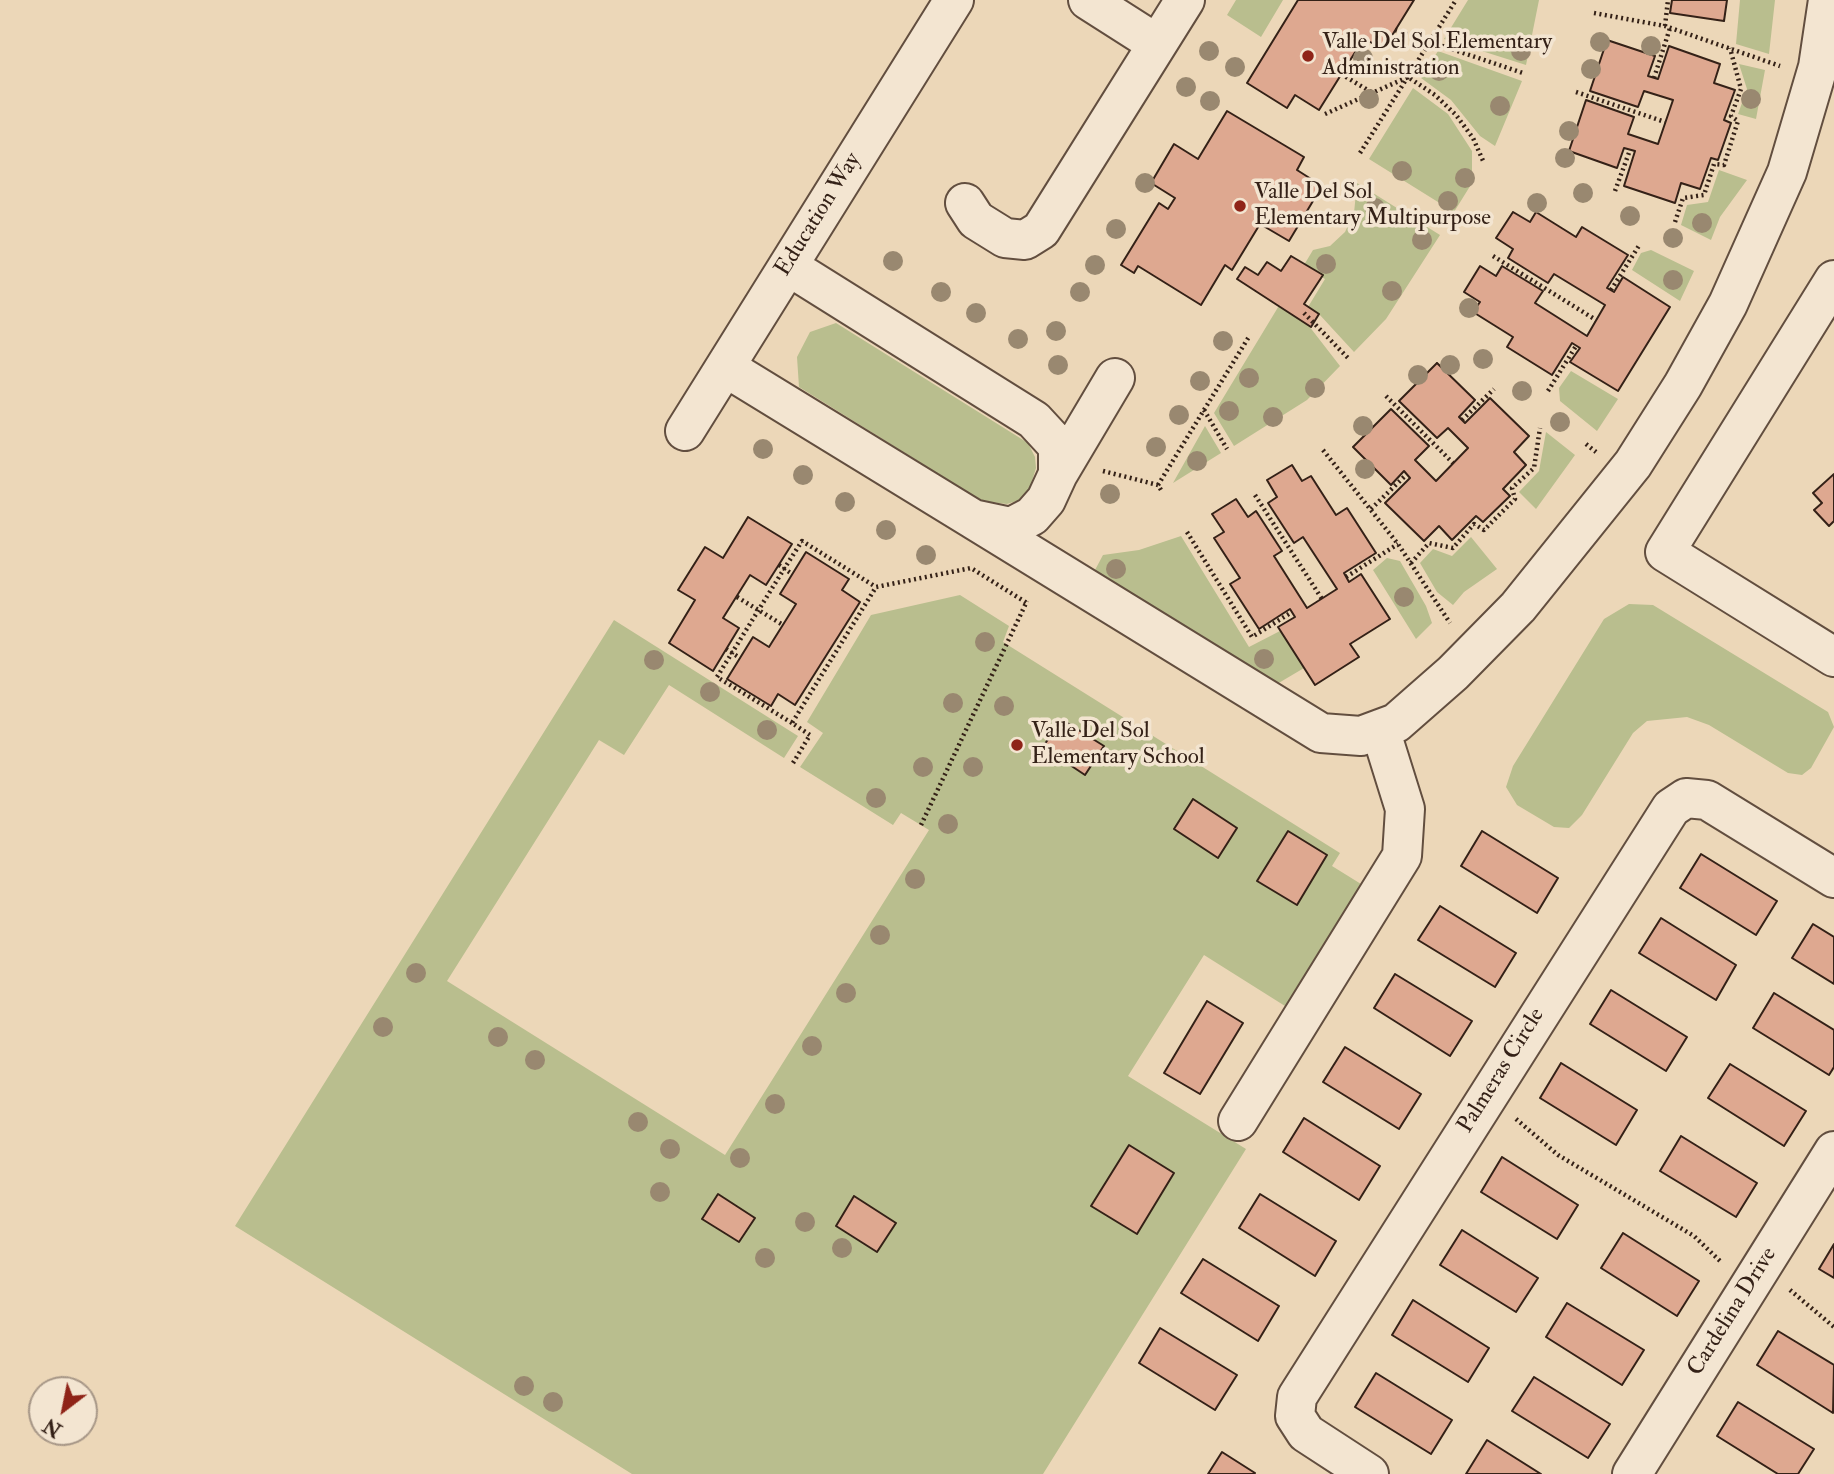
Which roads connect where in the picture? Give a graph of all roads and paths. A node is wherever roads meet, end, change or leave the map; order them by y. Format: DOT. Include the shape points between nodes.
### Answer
graph roads {
  1 [pos="954,0"];
  2 [pos="1088,0"];
  3 [pos="1185,0"];
  4 [pos="1456,0"];
  5 [pos="1668,0"];
  6 [pos="1828,0"];
  7 [pos="1594,13"];
  8 [pos="1667,27"];
  9 [pos="1395,30"];
  10 [pos="1430,42"];
  11 [pos="1157,44"];
  12 [pos="1730,48"];
  13 [pos="1782,53"];
  14 [pos="1780,66"];
  15 [pos="1523,73"];
  16 [pos="1341,74"];
  17 [pos="1408,77"];
  18 [pos="1654,78"];
  19 [pos="1778,78"];
  20 [pos="1371,92"];
  21 [pos="1576,92"];
  22 [pos="1325,114"];
  23 [pos="1665,122"];
  24 [pos="1630,150"];
  25 [pos="1360,153"];
  26 [pos="1485,163"];
  27 [pos="1615,191"];
  28 [pos="965,203"];
  29 [pos="1675,222"];
  30 [pos="1640,244"];
  31 [pos="1493,256"];
  32 [pos="788,266"];
  33 [pos="1834,280"];
  34 [pos="1611,290"];
  35 [pos="1304,313"];
  36 [pos="1596,320"];
  37 [pos="1250,335"];
  38 [pos="1576,346"];
  39 [pos="1348,358"];
  40 [pos="725,367"];
  41 [pos="1115,378"];
  42 [pos="1494,388"];
  43 [pos="1548,391"];
  44 [pos="1387,396"];
  45 [pos="1204,410"];
  46 [pos="1462,420"];
  47 [pos="1540,428"];
  48 [pos="685,431"];
  49 [pos="1586,444"];
  50 [pos="1607,445"];
  51 [pos="1227,449"];
  52 [pos="1324,450"];
  53 [pos="1453,463"];
  54 [pos="1101,471"];
  55 [pos="1058,474"];
  56 [pos="1407,474"];
  57 [pos="1255,495"];
  58 [pos="1371,509"];
  59 [pos="973,519"];
  60 [pos="1187,533"];
  61 [pos="1398,544"];
  62 [pos="1411,563"];
  63 [pos="1048,565"];
  64 [pos="782,567"];
  65 [pos="792,573"];
  66 [pos="1346,578"];
  67 [pos="876,587"];
  68 [pos="737,597"];
  69 [pos="1322,599"];
  70 [pos="1027,603"];
  71 [pos="759,610"];
  72 [pos="1292,612"];
  73 [pos="1461,619"];
  74 [pos="783,625"];
  75 [pos="726,649"];
  76 [pos="732,653"];
  77 [pos="1834,657"];
  78 [pos="740,658"];
  79 [pos="792,723"];
  80 [pos="1380,729"];
  81 [pos="793,763"];
  82 [pos="921,825"];
  83 [pos="1834,878"];
  84 [pos="1484,1099"];
  85 [pos="1238,1121"];
  86 [pos="1834,1151"];
  87 [pos="1755,1277"];
  88 [pos="1834,1327"];
  89 [pos="1369,1474"];
  90 [pos="1632,1474"];
  1 -- 32 [label="street, Education Way"];
  2 -- 11 [label="street"];
  3 -- 11 [label="street"];
  4 -- 10 [label="path"];
  5 -- 8 [label="path"];
  6 -- 80 [label="street" via="1818,67 1787,172 1728,304 1683,385 1633,464 1518,607 1453,673 1396,723"];
  7 -- 8 [label="path"];
  8 -- 12 [label="path"];
  8 -- 18 [label="path"];
  9 -- 10 [label="path"];
  10 -- 15 [label="path"];
  10 -- 17 [label="path"];
  11 -- 28 [label="street" via="1041,230 1025,240 1005,238 976,220"];
  12 -- 14 [label="path"];
  12 -- 29 [label="path" via="1741,89 1731,116 1738,121 1728,154 1724,165 1714,164 1704,195 1683,198"];
  13 -- 14 [label="path"];
  14 -- 19 [label="path"];
  16 -- 20 [label="path"];
  17 -- 20 [label="path"];
  17 -- 25 [label="path"];
  17 -- 26 [label="path" via="1456,115"];
  20 -- 22 [label="path"];
  21 -- 23 [label="path"];
  24 -- 27 [label="path"];
  30 -- 34 [label="path"];
  31 -- 36 [label="path"];
  32 -- 40 [label="street, Education Way"];
  32 -- 55 [label="street" via="1034,420 1058,446"];
  33 -- 77 [label="street" via="1665,552"];
  35 -- 39 [label="path"];
  37 -- 45 [label="path"];
  38 -- 43 [label="path"];
  40 -- 48 [label="street, Education Way"];
  40 -- 59 [label="street"];
  41 -- 55 [label="street"];
  42 -- 46 [label="path"];
  44 -- 53 [label="path"];
  45 -- 51 [label="path"];
  45 -- 54 [label="path" via="1159,487"];
  47 -- 62 [label="path" via="1534,468 1512,488 1515,499 1484,530 1474,524 1453,548 1430,543"];
  49 -- 50 [label="path" via="1600,455"];
  52 -- 58 [label="path"];
  55 -- 59 [label="street" via="1046,500 1032,516 1012,527"];
  56 -- 58 [label="path"];
  57 -- 69 [label="path"];
  58 -- 61 [label="path"];
  59 -- 63 [label="street"];
  60 -- 72 [label="path" via="1252,637"];
  61 -- 62 [label="path"];
  61 -- 66 [label="path"];
  62 -- 73 [label="path" via="1452,627"];
  63 -- 70 [label="path"];
  63 -- 80 [label="street" via="1321,733 1361,736"];
  64 -- 65 [label="path"];
  64 -- 67 [label="path" via="802,541"];
  64 -- 71 [label="path"];
  67 -- 70 [label="path" via="971,568"];
  67 -- 79 [label="path"];
  68 -- 71 [label="path"];
  70 -- 82 [label="path"];
  71 -- 74 [label="path"];
  71 -- 76 [label="path"];
  75 -- 76 [label="path"];
  76 -- 78 [label="path"];
  76 -- 79 [label="path" via="717,677"];
  79 -- 81 [label="path" via="810,735"];
  80 -- 85 [label="street" via="1405,808 1402,856"];
  83 -- 84 [label="street, Palmeras Circle" via="1707,800 1686,798 1678,803 1655,830"];
  84 -- 87 [label="path" via="1558,1155 1694,1237 1724,1265"];
  84 -- 89 [label="street, Palmeras Circle" via="1297,1397 1295,1416 1306,1433"];
  86 -- 87 [label="street, Cardelina Drive"];
  87 -- 88 [label="path" via="1793,1291"];
  87 -- 90 [label="street, Cardelina Drive"];
}
